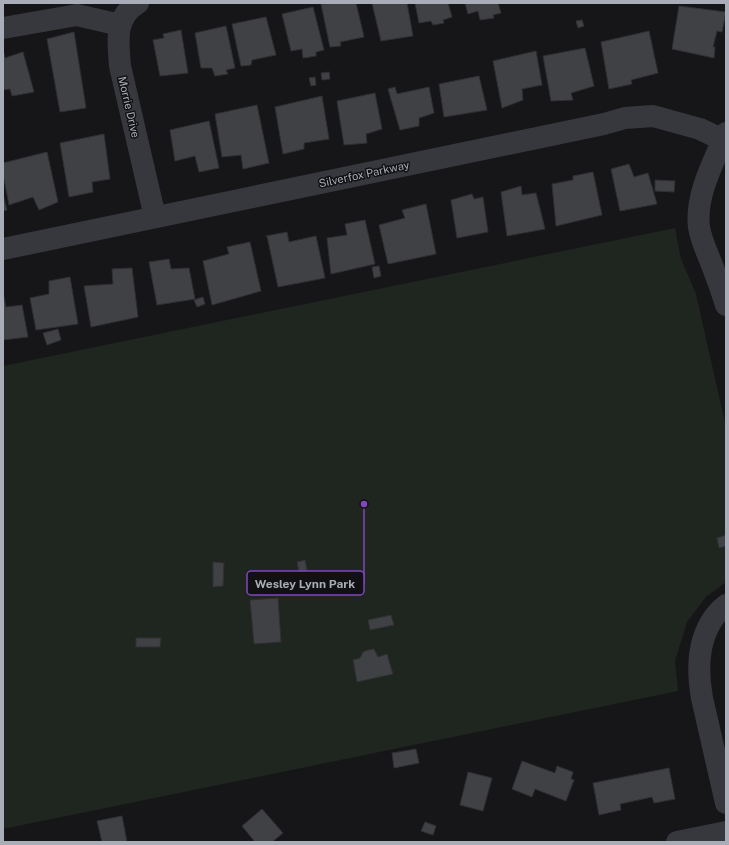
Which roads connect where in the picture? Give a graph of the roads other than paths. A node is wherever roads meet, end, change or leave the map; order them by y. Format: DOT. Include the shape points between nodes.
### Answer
graph roads {
  1 [pos="138,3"];
  2 [pos="120,25"];
  3 [pos="3,28"];
  4 [pos="724,137"];
  5 [pos="155,217"];
  6 [pos="3,249"];
  7 [pos="726,305"];
  8 [pos="726,604"];
  9 [pos="726,803"];
  10 [pos="726,832"];
  11 [pos="678,842"];
  1 -- 2 [label="street, Morrie Drive" via="126,13"];
  2 -- 3 [label="street" via="78,15"];
  2 -- 5 [label="street, Morrie Drive" via="120,66"];
  4 -- 5 [label="street, Silverfox Parkway" via="653,116 625,118"];
  4 -- 7 [label="street" via="702,191 699,227"];
  5 -- 6 [label="street, Silverfox Parkway"];
  8 -- 9 [label="street" via="706,632 699,656 704,709"];
  10 -- 11 [label="street"];
}
